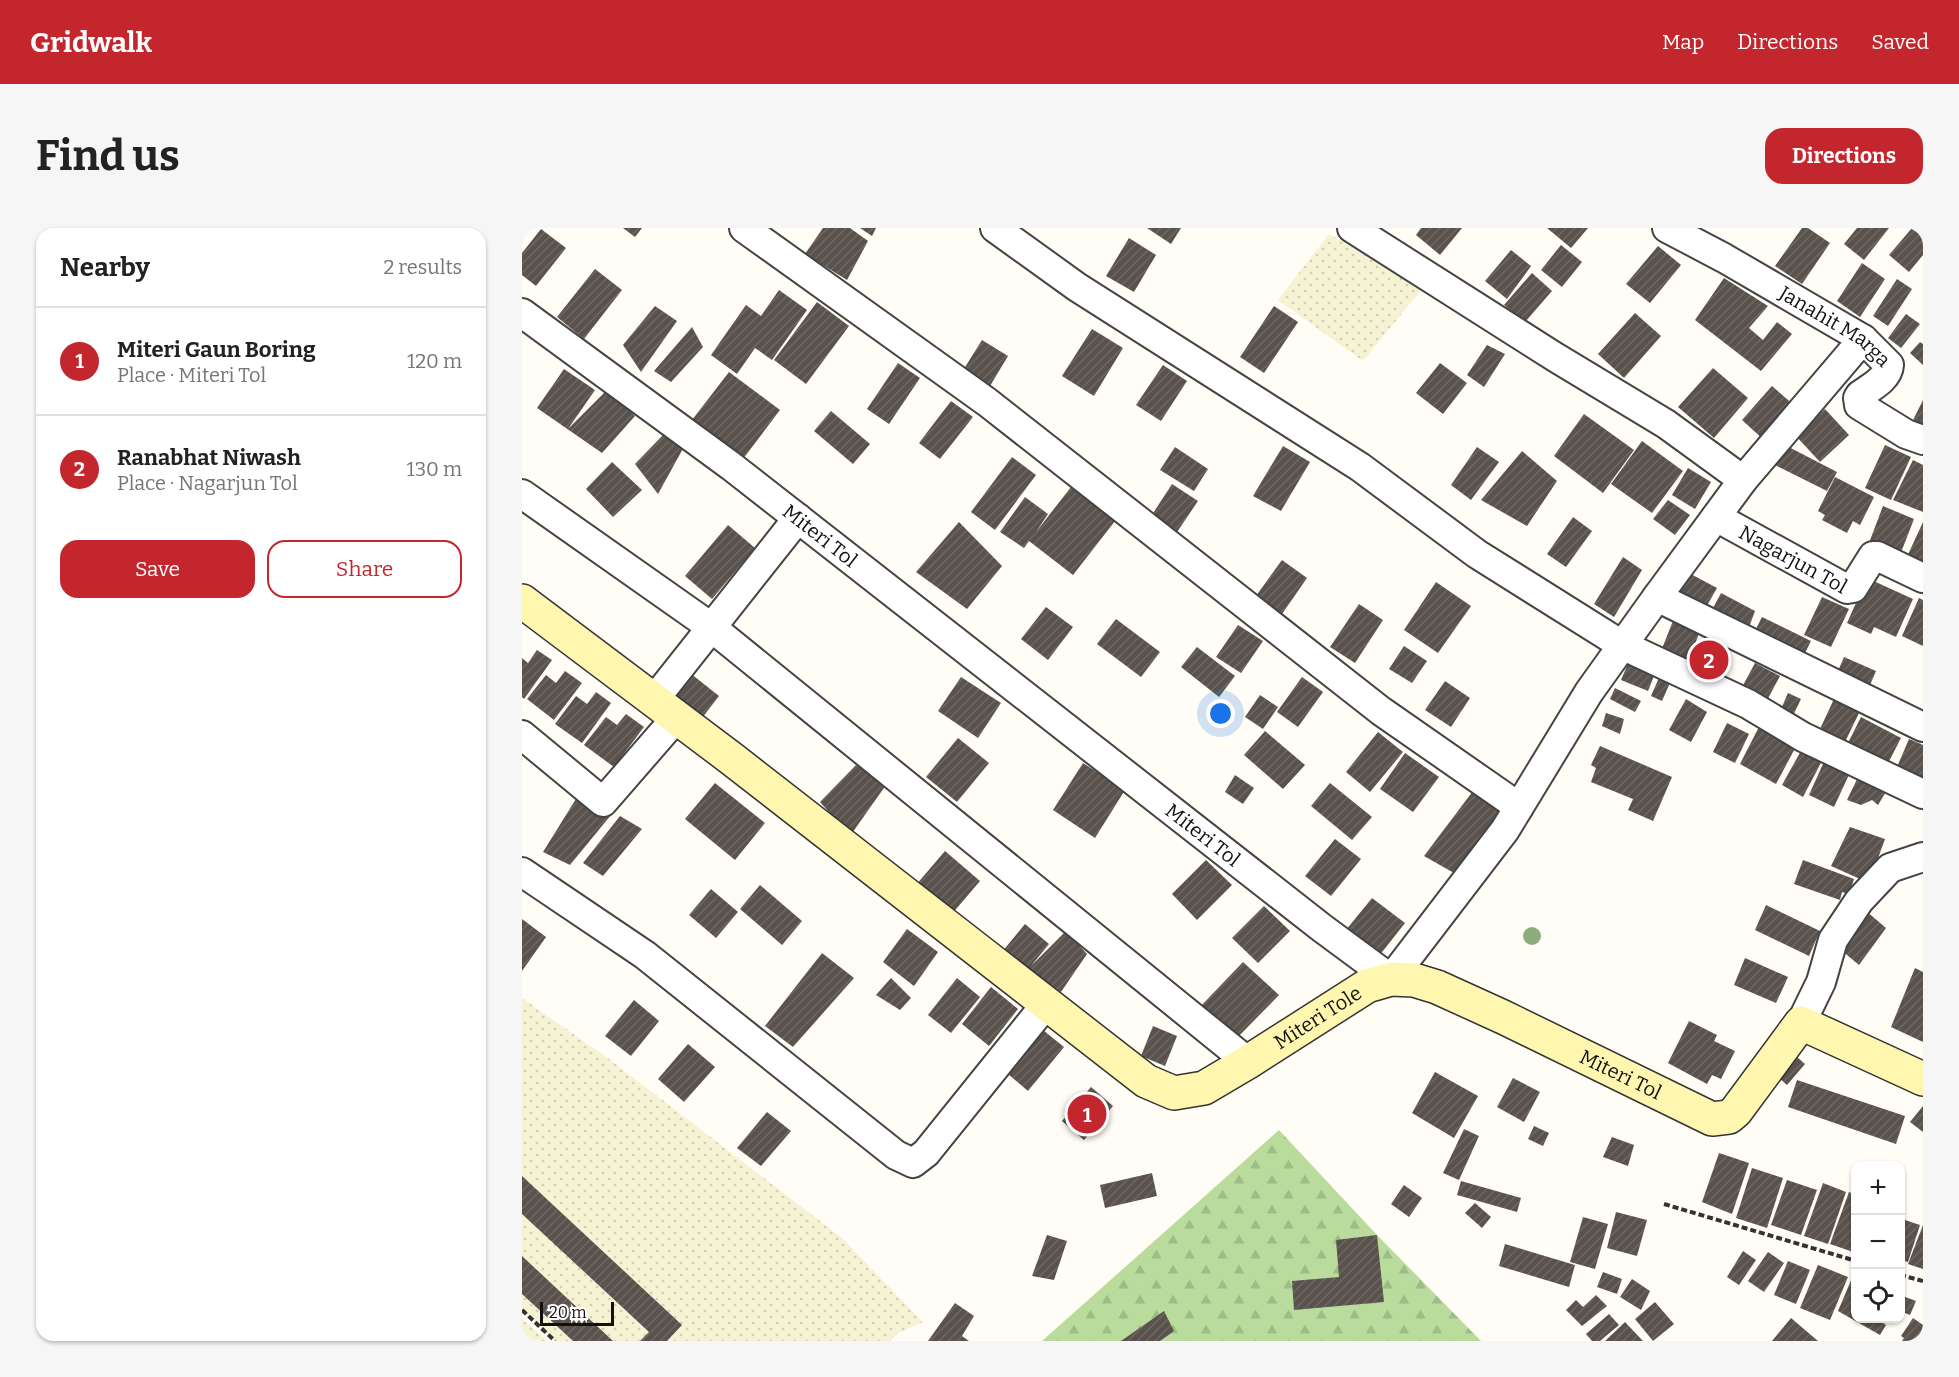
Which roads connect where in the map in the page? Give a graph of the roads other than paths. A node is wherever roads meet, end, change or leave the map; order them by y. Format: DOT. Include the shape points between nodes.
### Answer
graph roads {
  1 [pos="744,228"];
  2 [pos="995,228"];
  3 [pos="1352,228"];
  4 [pos="1667,228"];
  5 [pos="522,313"];
  6 [pos="1863,339"];
  7 [pos="1923,441"];
  8 [pos="1743,480"];
  9 [pos="522,494"];
  10 [pos="1716,517"];
  11 [pos="798,518"];
  12 [pos="1923,578"];
  13 [pos="1657,597"];
  14 [pos="522,601"];
  15 [pos="711,627"];
  16 [pos="1622,645"];
  17 [pos="665,709"];
  18 [pos="1923,727"];
  19 [pos="522,735"];
  20 [pos="1923,794"];
  21 [pos="1519,807"];
  22 [pos="1923,857"];
  23 [pos="522,872"];
  24 [pos="1391,979"];
  25 [pos="1046,1004"];
  26 [pos="1801,1023"];
  27 [pos="1248,1062"];
  28 [pos="1923,1079"];
  1 -- 21 [label="street" via="987,402 1381,711"];
  2 -- 16 [label="street" via="1077,287 1360,467 1477,554"];
  3 -- 8 [label="street" via="1666,424"];
  4 -- 6 [label="street, Janahit Marga"];
  5 -- 11 [label="street, Miteri Tol"];
  6 -- 7 [label="street, Janahit Marga" via="1888,364 1888,370 1860,395 1859,405"];
  6 -- 8 [label="street"];
  8 -- 10 [label="street"];
  9 -- 15 [label="street"];
  10 -- 12 [label="street, Nagarjun Tol" via="1847,589 1852,588 1873,556"];
  10 -- 13 [label="street"];
  11 -- 15 [label="street"];
  11 -- 24 [label="street, Miteri Tol"];
  13 -- 16 [label="street"];
  13 -- 18 [label="street"];
  14 -- 17 [label="main road"];
  15 -- 17 [label="street"];
  15 -- 27 [label="street"];
  16 -- 20 [label="street" via="1748,704 1803,737"];
  16 -- 21 [label="street"];
  17 -- 19 [label="street" via="603,802"];
  17 -- 25 [label="main road"];
  21 -- 24 [label="street"];
  22 -- 26 [label="street" via="1890,868 1859,901 1833,940 1821,982"];
  23 -- 25 [label="street" via="645,955 896,1155 913,1163 926,1153"];
  24 -- 26 [label="main road, Miteri Tol" via="1437,987 1712,1119 1729,1117 1736,1111"];
  24 -- 27 [label="main road, Miteri Tole" via="1367,986"];
  25 -- 27 [label="main road, Miteri Tole" via="1146,1081 1174,1093 1204,1088"];
  26 -- 28 [label="main road"];
}
